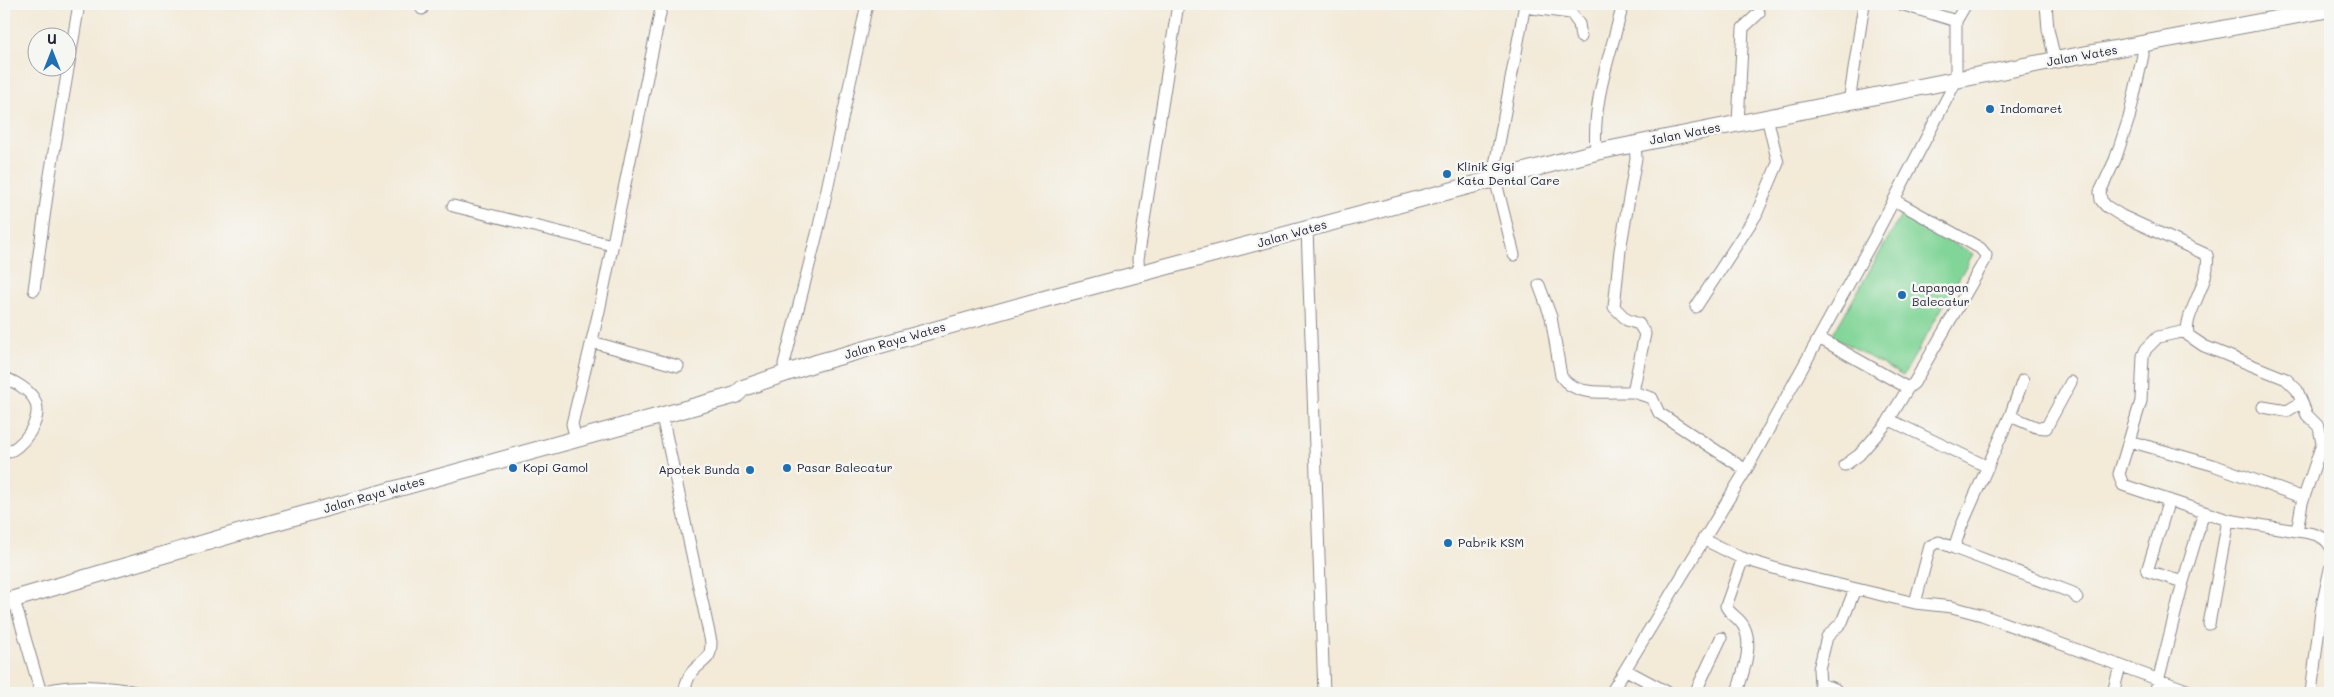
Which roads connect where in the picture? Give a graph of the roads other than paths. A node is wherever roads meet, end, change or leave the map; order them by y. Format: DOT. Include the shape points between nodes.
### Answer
graph roads {
  1 [pos="79,4"];
  2 [pos="662,4"];
  3 [pos="867,4"];
  4 [pos="1178,4"];
  5 [pos="1623,4"];
  6 [pos="1864,4"];
  7 [pos="1901,4"];
  8 [pos="1966,4"];
  9 [pos="2046,4"];
  10 [pos="1525,5"];
  11 [pos="2330,9"];
  12 [pos="1759,13"];
  13 [pos="1956,21"];
  14 [pos="1580,38"];
  15 [pos="2142,45"];
  16 [pos="2055,60"];
  17 [pos="1956,81"];
  18 [pos="1849,102"];
  19 [pos="1767,117"];
  20 [pos="1738,123"];
  21 [pos="1634,144"];
  22 [pos="1596,152"];
  23 [pos="1495,178"];
  24 [pos="1894,200"];
  25 [pos="453,206"];
  26 [pos="1307,229"];
  27 [pos="612,245"];
  28 [pos="1514,255"];
  29 [pos="1139,274"];
  30 [pos="1539,285"];
  31 [pos="34,290"];
  32 [pos="1048,298"];
  33 [pos="1696,306"];
  34 [pos="2186,331"];
  35 [pos="1818,338"];
  36 [pos="592,342"];
  37 [pos="678,366"];
  38 [pos="785,373"];
  39 [pos="4,378"];
  40 [pos="2023,380"];
  41 [pos="2071,382"];
  42 [pos="743,388"];
  43 [pos="1908,388"];
  44 [pos="1632,392"];
  45 [pos="2302,402"];
  46 [pos="2263,407"];
  47 [pos="662,416"];
  48 [pos="2010,416"];
  49 [pos="1887,423"];
  50 [pos="575,435"];
  51 [pos="2129,441"];
  52 [pos="4,453"];
  53 [pos="1845,465"];
  54 [pos="1988,468"];
  55 [pos="1746,470"];
  56 [pos="2304,498"];
  57 [pos="2169,500"];
  58 [pos="2204,512"];
  59 [pos="2228,520"];
  60 [pos="2297,531"];
  61 [pos="1703,539"];
  62 [pos="2330,546"];
  63 [pos="1954,548"];
  64 [pos="1743,558"];
  65 [pos="2330,569"];
  66 [pos="2183,582"];
  67 [pos="1855,589"];
  68 [pos="7,598"];
  69 [pos="2077,598"];
  70 [pos="1915,603"];
  71 [pos="2209,624"];
  72 [pos="1721,638"];
  73 [pos="2120,666"];
  74 [pos="1626,670"];
  75 [pos="2157,680"];
  76 [pos="41,693"];
  77 [pos="140,693"];
  78 [pos="684,693"];
  79 [pos="1324,693"];
  80 [pos="1611,693"];
  81 [pos="1669,693"];
  82 [pos="1695,693"];
  83 [pos="1737,693"];
  84 [pos="1838,693"];
  85 [pos="2113,693"];
  86 [pos="2155,693"];
  87 [pos="2195,693"];
  88 [pos="2311,693"];
  1 -- 31 [label="street"];
  2 -- 27 [label="street"];
  3 -- 38 [label="street" via="820,226 784,364"];
  4 -- 29 [label="street" via="1138,259"];
  5 -- 22 [label="street" via="1602,74 1594,134"];
  6 -- 18 [label="street"];
  7 -- 13 [label="street"];
  8 -- 13 [label="street"];
  9 -- 16 [label="street"];
  10 -- 14 [label="street" via="1571,14 1578,24"];
  10 -- 23 [label="street" via="1496,154"];
  11 -- 15 [label="highway, Jalan Wates"];
  12 -- 20 [label="street" via="1743,28"];
  13 -- 17 [label="street"];
  15 -- 16 [label="highway, Jalan Wates"];
  15 -- 34 [label="street" via="2143,56 2128,118 2115,160 2100,192 2101,200 2122,216 2207,255 2206,277"];
  16 -- 17 [label="highway, Jalan Wates"];
  17 -- 18 [label="highway, Jalan Wates"];
  17 -- 24 [label="street"];
  18 -- 19 [label="highway, Jalan Wates"];
  19 -- 20 [label="highway, Jalan Wates"];
  19 -- 33 [label="street" via="1778,163 1756,214"];
  20 -- 21 [label="highway, Jalan Wates"];
  21 -- 22 [label="highway, Jalan Wates"];
  21 -- 44 [label="street" via="1636,158 1614,307 1627,320 1639,324 1645,334"];
  22 -- 23 [label="highway, Jalan Wates"];
  23 -- 26 [label="highway, Jalan Wates"];
  23 -- 28 [label="street"];
  24 -- 35 [label="street"];
  24 -- 43 [label="street" via="1980,248 1986,255 1914,383"];
  25 -- 27 [label="street"];
  26 -- 29 [label="highway, Jalan Wates"];
  26 -- 79 [label="street"];
  27 -- 36 [label="street"];
  29 -- 32 [label="highway, Jalan Wates"];
  30 -- 44 [label="street" via="1551,317 1561,376 1566,384 1580,390"];
  32 -- 38 [label="highway, Jalan Raya Wates"];
  34 -- 45 [label="street" via="2188,336 2204,346 2286,379 2297,390"];
  34 -- 51 [label="street" via="2158,337 2146,349 2141,401"];
  35 -- 43 [label="street"];
  35 -- 55 [label="street"];
  36 -- 37 [label="street"];
  36 -- 50 [label="street" via="572,424"];
  38 -- 42 [label="highway, Jalan Raya Wates"];
  39 -- 52 [label="street" via="32,396 37,412 29,436 11,452"];
  40 -- 48 [label="street"];
  41 -- 48 [label="street" via="2046,428"];
  42 -- 47 [label="highway, Jalan Raya Wates" via="736,395"];
  42 -- 50 [label="highway, Jalan Raya Wates" via="734,385"];
  43 -- 49 [label="street"];
  44 -- 55 [label="street" via="1652,398 1659,413"];
  45 -- 46 [label="street" via="2287,412"];
  45 -- 56 [label="street" via="2307,416 2319,427 2322,444"];
  47 -- 50 [label="highway, Jalan Raya Wates"];
  47 -- 78 [label="street" via="711,647 708,658 692,672"];
  48 -- 54 [label="street"];
  49 -- 53 [label="street" via="1859,455"];
  49 -- 54 [label="street" via="1898,423"];
  50 -- 68 [label="highway, Jalan Raya Wates" via="77,575"];
  51 -- 56 [label="street" via="2213,464"];
  51 -- 57 [label="street" via="2120,480 2123,485"];
  54 -- 63 [label="street"];
  55 -- 61 [label="street"];
  56 -- 60 [label="street"];
  57 -- 58 [label="street"];
  57 -- 66 [label="street" via="2147,571"];
  58 -- 59 [label="street"];
  58 -- 66 [label="street"];
  59 -- 60 [label="street"];
  59 -- 71 [label="street"];
  60 -- 62 [label="street" via="2316,534"];
  61 -- 64 [label="street"];
  61 -- 74 [label="street"];
  63 -- 69 [label="street" via="2073,593"];
  63 -- 70 [label="street" via="1939,542 1930,546"];
  64 -- 67 [label="street"];
  64 -- 83 [label="street" via="1726,606 1740,621 1747,635 1746,663"];
  65 -- 88 [label="street" via="2321,611"];
  66 -- 75 [label="street"];
  67 -- 70 [label="street"];
  67 -- 84 [label="street" via="1842,622 1827,637 1818,669 1820,684"];
  68 -- 76 [label="street"];
  70 -- 73 [label="street" via="1975,613"];
  72 -- 82 [label="street"];
  73 -- 75 [label="street"];
  73 -- 85 [label="street"];
  74 -- 80 [label="street"];
  74 -- 81 [label="street"];
  75 -- 86 [label="street"];
  75 -- 87 [label="street"];
  76 -- 77 [label="street" via="55,688"];
}
